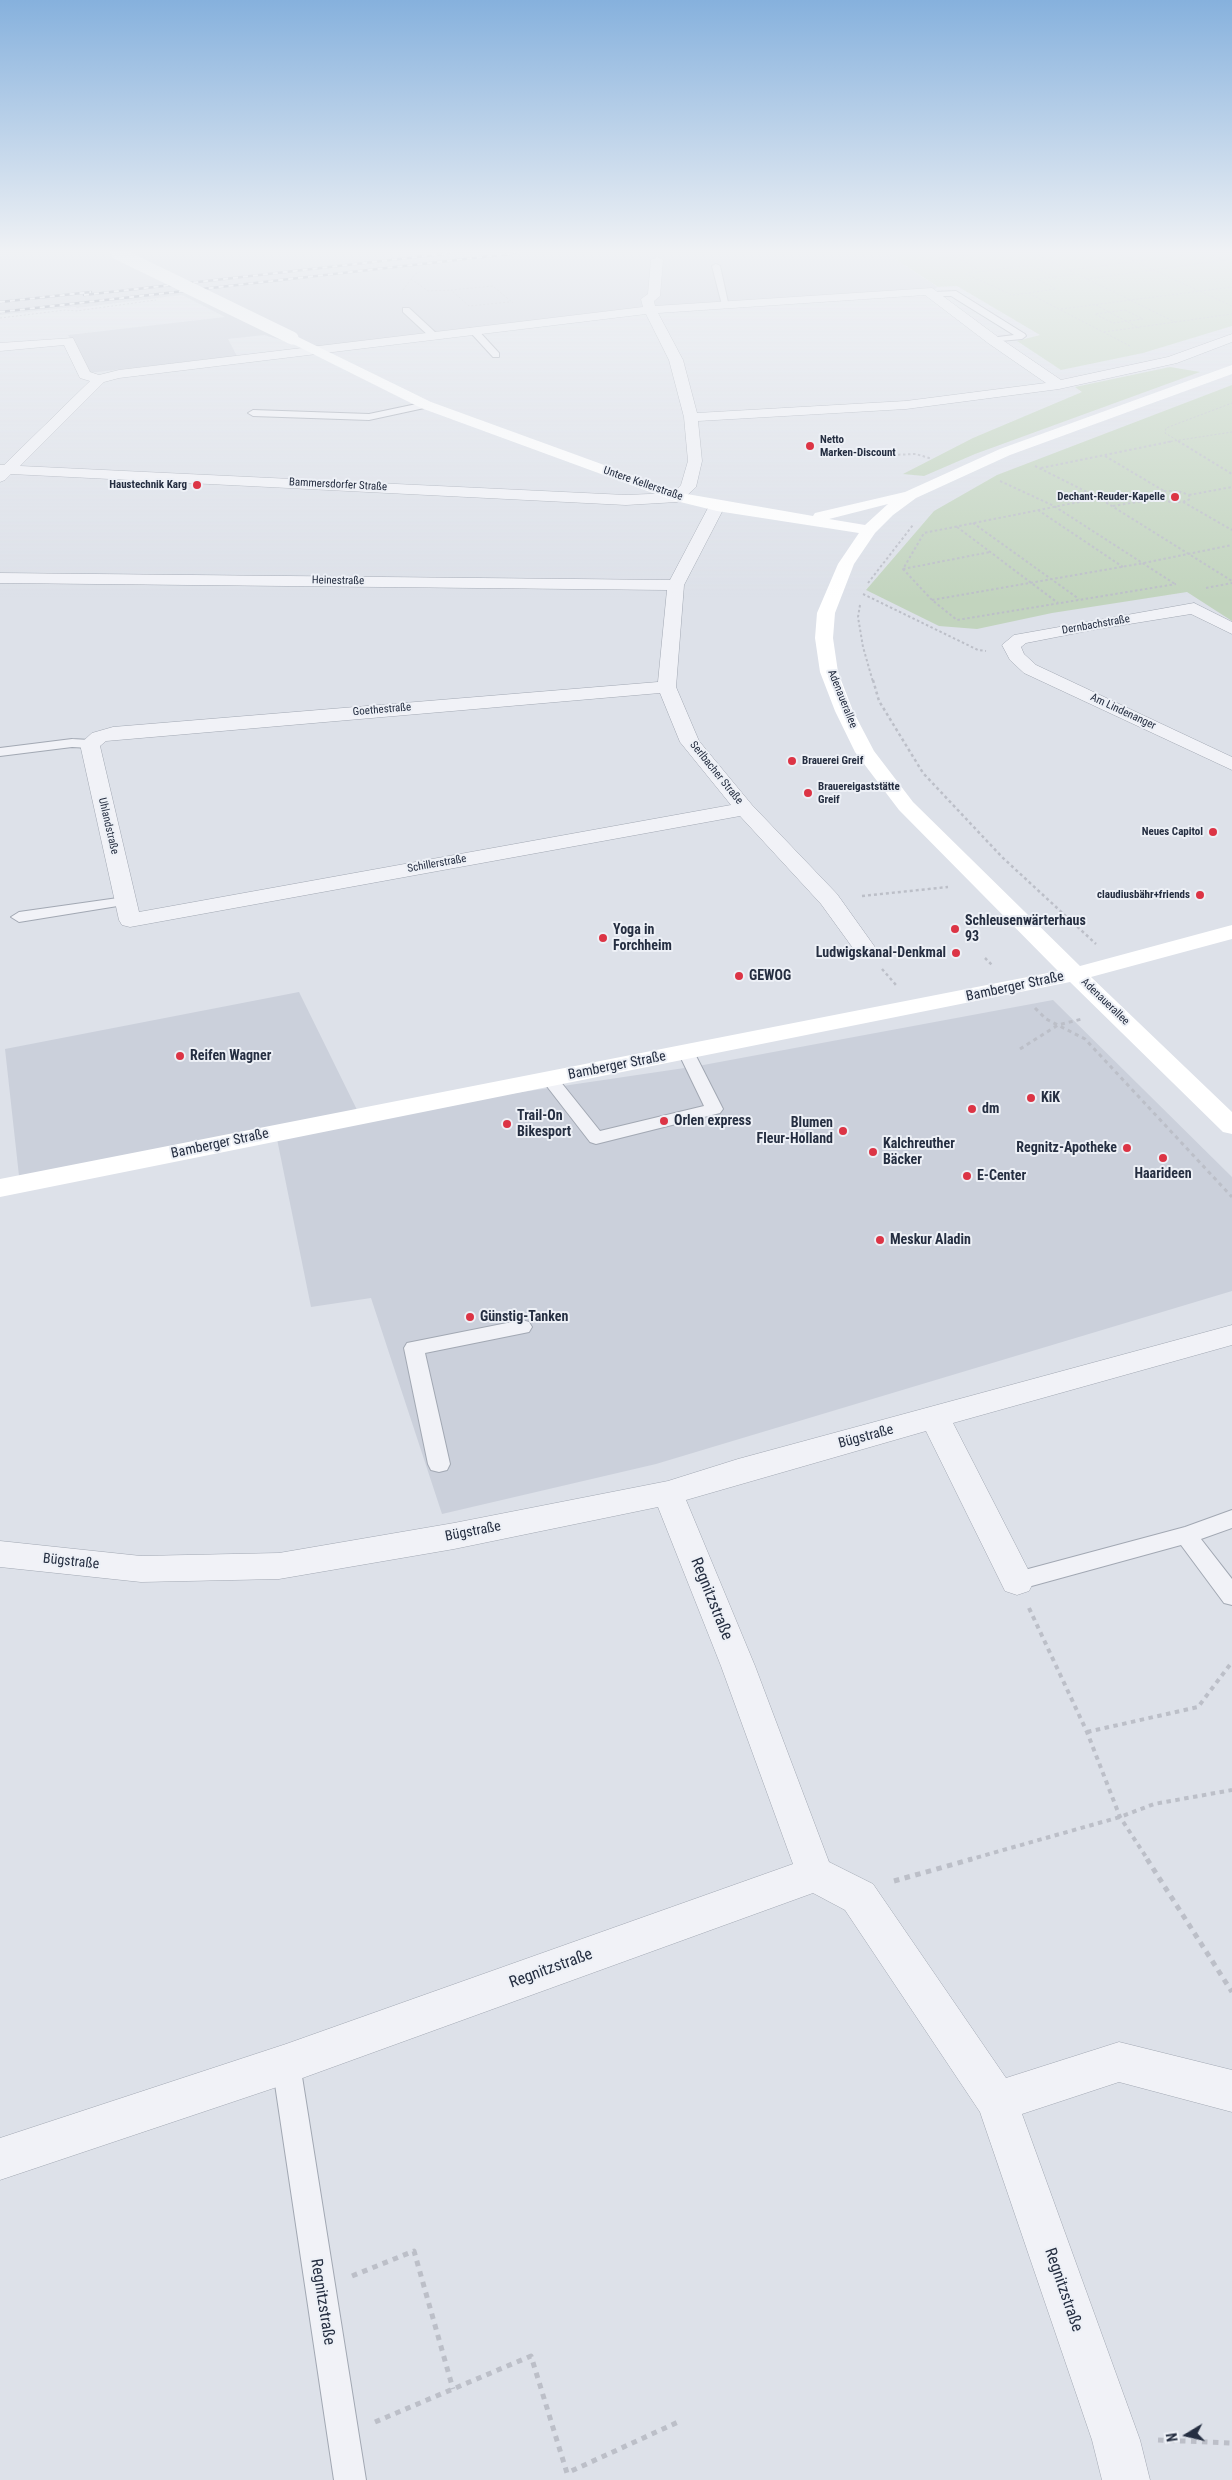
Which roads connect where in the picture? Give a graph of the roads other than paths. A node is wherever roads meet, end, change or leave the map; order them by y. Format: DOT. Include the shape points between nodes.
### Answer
graph roads {
  1 [pos="82,369"];
  2 [pos="154,369"];
  3 [pos="353,369"];
  4 [pos="678,369"];
  5 [pos="1035,369"];
  6 [pos="1132,369"];
  7 [pos="1232,369"];
  8 [pos="99,379"];
  9 [pos="1059,385"];
  10 [pos="426,405"];
  11 [pos="253,413"];
  12 [pos="691,417"];
  13 [pos="3,472"];
  14 [pos="911,495"];
  15 [pos="677,497"];
  16 [pos="717,506"];
  17 [pos="790,517"];
  18 [pos="870,530"];
  19 [pos="0,578"];
  20 [pos="676,585"];
  21 [pos="1232,629"];
  22 [pos="1016,656"];
  23 [pos="667,687"];
  24 [pos="94,740"];
  25 [pos="0,752"];
  26 [pos="1232,764"];
  27 [pos="745,809"];
  28 [pos="127,910"];
  29 [pos="19,916"];
  30 [pos="1232,932"];
  31 [pos="866,950"];
  32 [pos="1076,974"];
  33 [pos="686,1052"];
  34 [pos="550,1080"];
  35 [pos="1232,1126"];
  36 [pos="0,1188"];
  37 [pos="522,1327"];
  38 [pos="1232,1335"];
  39 [pos="935,1418"];
  40 [pos="439,1464"];
  41 [pos="668,1494"];
  42 [pos="1232,1519"];
  43 [pos="1186,1535"];
  44 [pos="0,1554"];
  45 [pos="1017,1581"];
  46 [pos="1232,1596"];
  47 [pos="815,1874"];
  48 [pos="286,2064"];
  49 [pos="1232,2091"];
  50 [pos="996,2101"];
  51 [pos="0,2159"];
  52 [pos="350,2480"];
  53 [pos="1126,2480"];
  1 -- 8 [label="street" via="85,375"];
  2 -- 8 [label="street"];
  3 -- 10 [label="main road, Untere Kellerstraße"];
  4 -- 12 [label="street"];
  5 -- 9 [label="street"];
  6 -- 9 [label="street"];
  7 -- 14 [label="main road, Adenauerallee" via="1005,452"];
  8 -- 13 [label="street"];
  9 -- 12 [label="street" via="906,405 794,414"];
  10 -- 11 [label="lane" via="369,417"];
  10 -- 15 [label="main road, Untere Kellerstraße"];
  12 -- 15 [label="street" via="695,462 688,487"];
  13 -- 15 [label="street, Bammersdorfer Straße" via="626,500"];
  14 -- 17 [label="main road" via="828,516"];
  14 -- 18 [label="main road, Adenauerallee" via="887,512"];
  15 -- 16 [label="main road, Untere Kellerstraße"];
  16 -- 17 [label="main road, Untere Kellerstraße"];
  16 -- 20 [label="street, Serlbacher Straße"];
  17 -- 18 [label="main road, Untere Kellerstraße"];
  18 -- 32 [label="main road, Adenauerallee" via="846,564 826,613 824,638 829,672 844,711 865,752 906,806"];
  19 -- 20 [label="street, Heinestraße"];
  20 -- 23 [label="street, Serlbacher Straße"];
  21 -- 22 [label="street, Dernbachstraße" via="1194,608 1020,639 1011,644"];
  22 -- 26 [label="street, Am Lindenanger" via="1030,669"];
  23 -- 24 [label="street, Goethestraße" via="113,733"];
  23 -- 27 [label="street, Serlbacher Straße" via="690,742"];
  24 -- 25 [label="lane"];
  24 -- 28 [label="street, Uhlandstraße"];
  27 -- 28 [label="street, Schillerstraße"];
  27 -- 31 [label="street, Serlbacher Straße" via="829,899"];
  28 -- 29 [label="lane"];
  30 -- 32 [label="main road, Bamberger Straße"];
  32 -- 33 [label="main road, Bamberger Straße"];
  32 -- 35 [label="main road, Adenauerallee"];
  33 -- 34 [label="main road, Bamberger Straße"];
  33 -- 34 [label="lane" via="714,1109 596,1138"];
  34 -- 36 [label="main road, Bamberger Straße"];
  37 -- 40 [label="lane" via="414,1348"];
  38 -- 39 [label="street, Bügstraße"];
  39 -- 41 [label="street, Bügstraße" via="738,1471"];
  39 -- 45 [label="street"];
  41 -- 44 [label="street, Bügstraße" via="279,1566 141,1569"];
  41 -- 47 [label="street, Regnitzstraße" via="738,1666"];
  42 -- 43 [label="lane"];
  43 -- 45 [label="lane"];
  43 -- 46 [label="lane"];
  47 -- 48 [label="street, Regnitzstraße"];
  47 -- 50 [label="street, Regnitzstraße" via="859,1896"];
  48 -- 51 [label="street, Regnitzstraße"];
  48 -- 52 [label="lane, Regnitzstraße"];
  49 -- 50 [label="street" via="1119,2062"];
  50 -- 53 [label="street, Regnitzstraße" via="1116,2440"];
}
